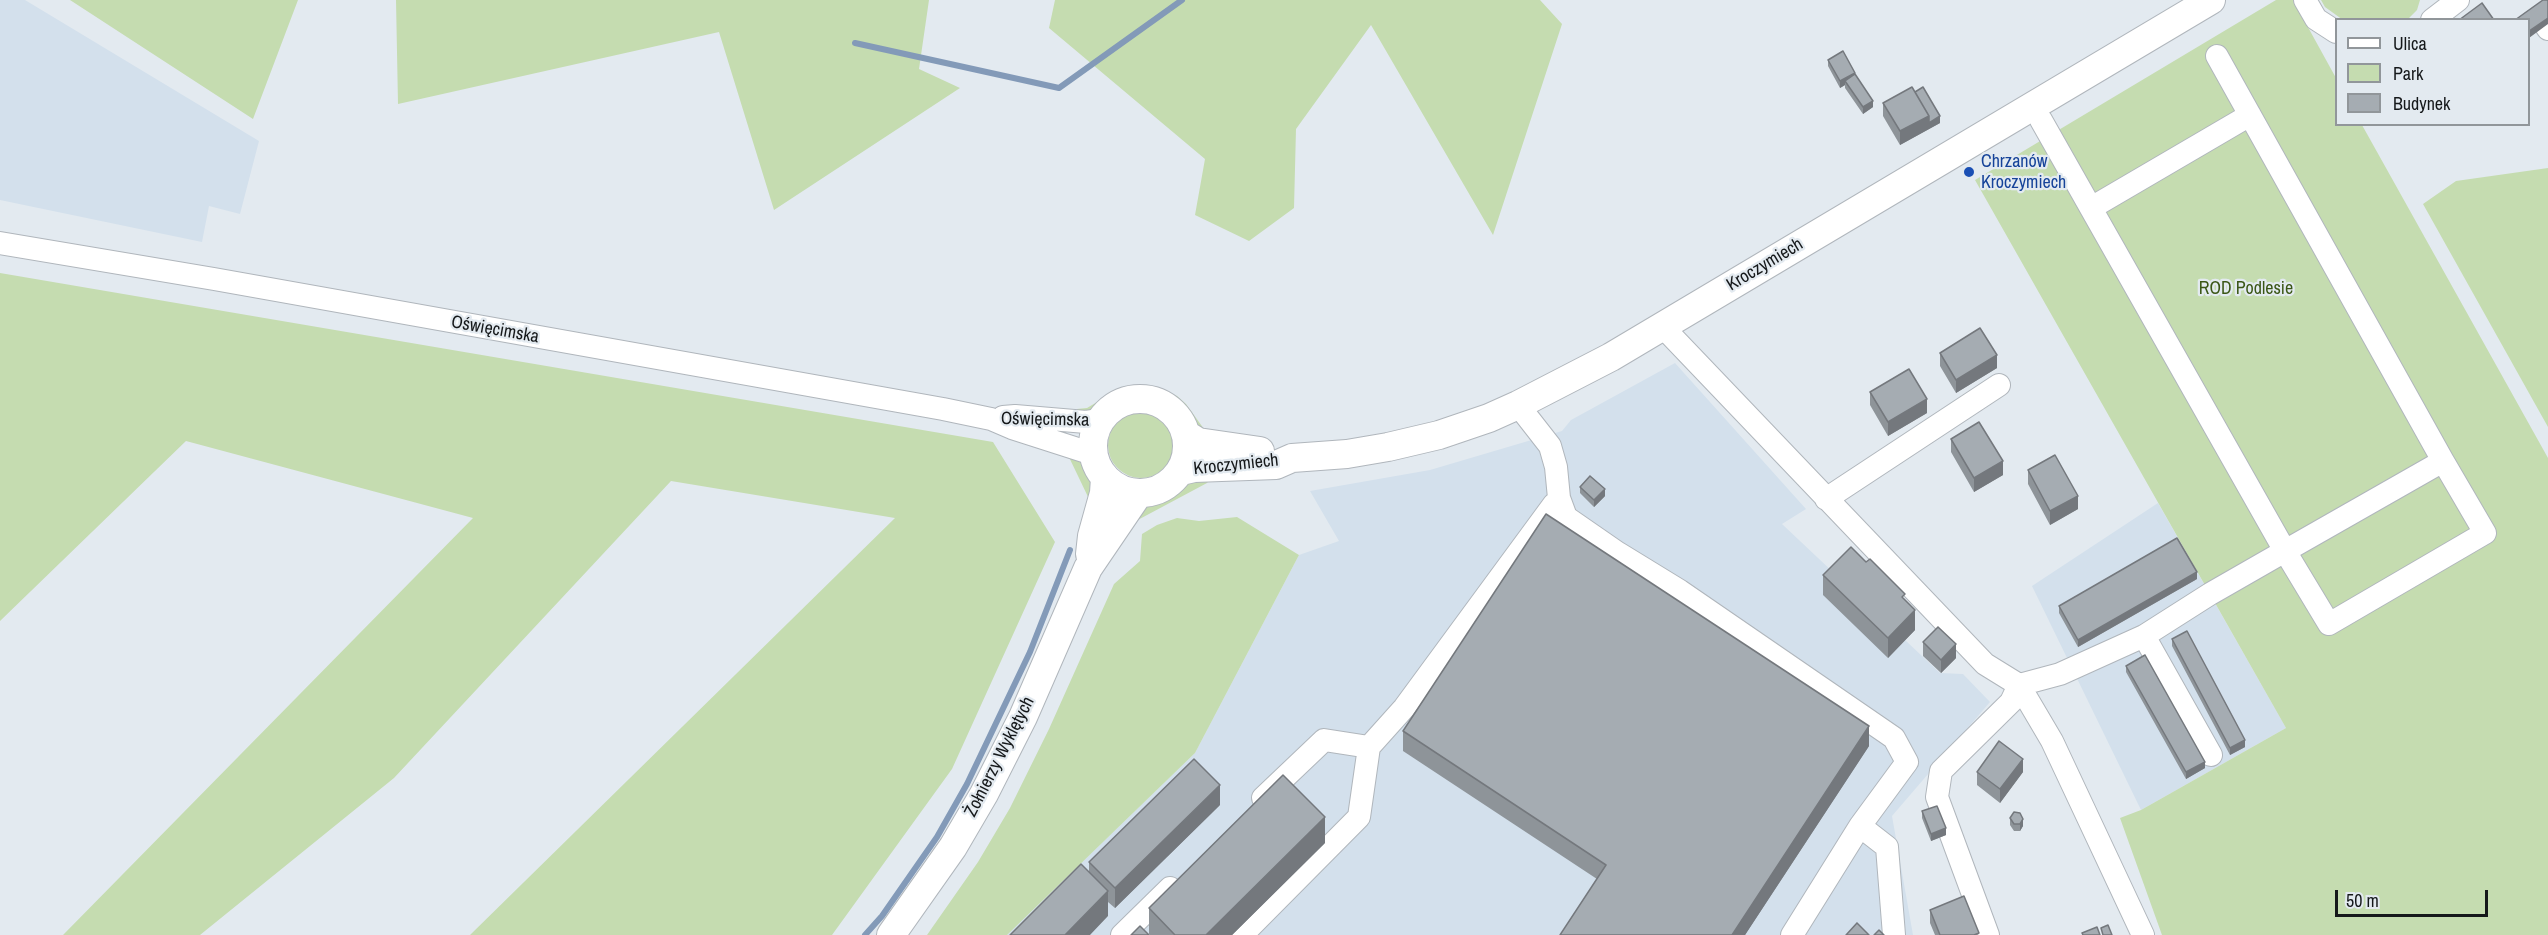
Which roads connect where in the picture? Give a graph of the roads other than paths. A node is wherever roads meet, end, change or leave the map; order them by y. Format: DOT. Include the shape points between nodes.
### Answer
graph roads {
  1 [pos="2211,0"];
  2 [pos="2458,0"];
  3 [pos="2310,9"];
  4 [pos="2435,18"];
  5 [pos="2335,30"];
  6 [pos="2217,56"];
  7 [pos="2250,115"];
  8 [pos="2041,120"];
  9 [pos="2091,208"];
  10 [pos="0,243"];
  11 [pos="1662,326"];
  12 [pos="1999,385"];
  13 [pos="1518,405"];
  14 [pos="991,419"];
  15 [pos="1100,420"];
  16 [pos="1187,435"];
  17 [pos="1292,458"];
  18 [pos="2443,462"];
  19 [pos="1099,466"];
  20 [pos="1181,471"];
  21 [pos="1139,493"];
  22 [pos="1559,498"];
  23 [pos="1826,499"];
  24 [pos="2285,551"];
  25 [pos="1088,568"];
  26 [pos="2144,636"];
  27 [pos="2019,685"];
  28 [pos="1369,747"];
  29 [pos="2211,755"];
  30 [pos="1247,814"];
  31 [pos="1860,826"];
  32 [pos="1187,871"];
  33 [pos="898,933"];
  34 [pos="1122,935"];
  35 [pos="1242,935"];
  36 [pos="1792,935"];
  37 [pos="1894,935"];
  38 [pos="1988,935"];
  39 [pos="2143,935"];
  1 -- 11 [label="main road, Kroczymiech"];
  2 -- 4 [label="street"];
  3 -- 5 [label="street"];
  6 -- 7 [label="street"];
  7 -- 9 [label="street"];
  7 -- 18 [label="street"];
  8 -- 9 [label="street"];
  9 -- 24 [label="street"];
  10 -- 14 [label="street, Oświęcimska"];
  11 -- 13 [label="main road, Kroczymiech"];
  11 -- 23 [label="street"];
  12 -- 23 [label="street"];
  13 -- 17 [label="main road, Kroczymiech" via="1439,435 1388,447"];
  13 -- 22 [label="street" via="1551,446"];
  14 -- 15 [label="street, Oświęcimska" via="1015,416"];
  14 -- 19 [label="street, Oświęcimska" via="1082,448"];
  15 -- 16 [label="main road" via="1124,401 1148,399 1170,408"];
  15 -- 19 [label="main road" via="1094,437"];
  16 -- 17 [label="main road, Kroczymiech" via="1198,442"];
  16 -- 20 [label="main road"];
  17 -- 20 [label="main road, Kroczymiech" via="1276,465"];
  18 -- 24 [label="street"];
  18 -- 24 [label="street" via="2485,534 2330,624"];
  19 -- 21 [label="main road" via="1115,486"];
  19 -- 25 [label="main road, Żołnierzy Wyklętych" via="1104,493"];
  20 -- 21 [label="main road" via="1163,488"];
  21 -- 25 [label="main road, Żołnierzy Wyklętych"];
  22 -- 28 [label="street" via="1404,708"];
  22 -- 31 [label="street" via="1566,517 1894,738 1907,762"];
  23 -- 27 [label="street" via="1985,664"];
  24 -- 26 [label="street"];
  25 -- 33 [label="main road, Żołnierzy Wyklętych" via="984,794"];
  26 -- 27 [label="street" via="2060,674"];
  26 -- 29 [label="street"];
  27 -- 38 [label="street" via="2012,702 1941,771 1937,797"];
  27 -- 39 [label="street" via="2052,741"];
  28 -- 30 [label="street" via="1324,740"];
  28 -- 35 [label="street" via="1359,817"];
  31 -- 36 [label="street"];
  31 -- 37 [label="street" via="1887,847"];
  32 -- 34 [label="street"];
}
